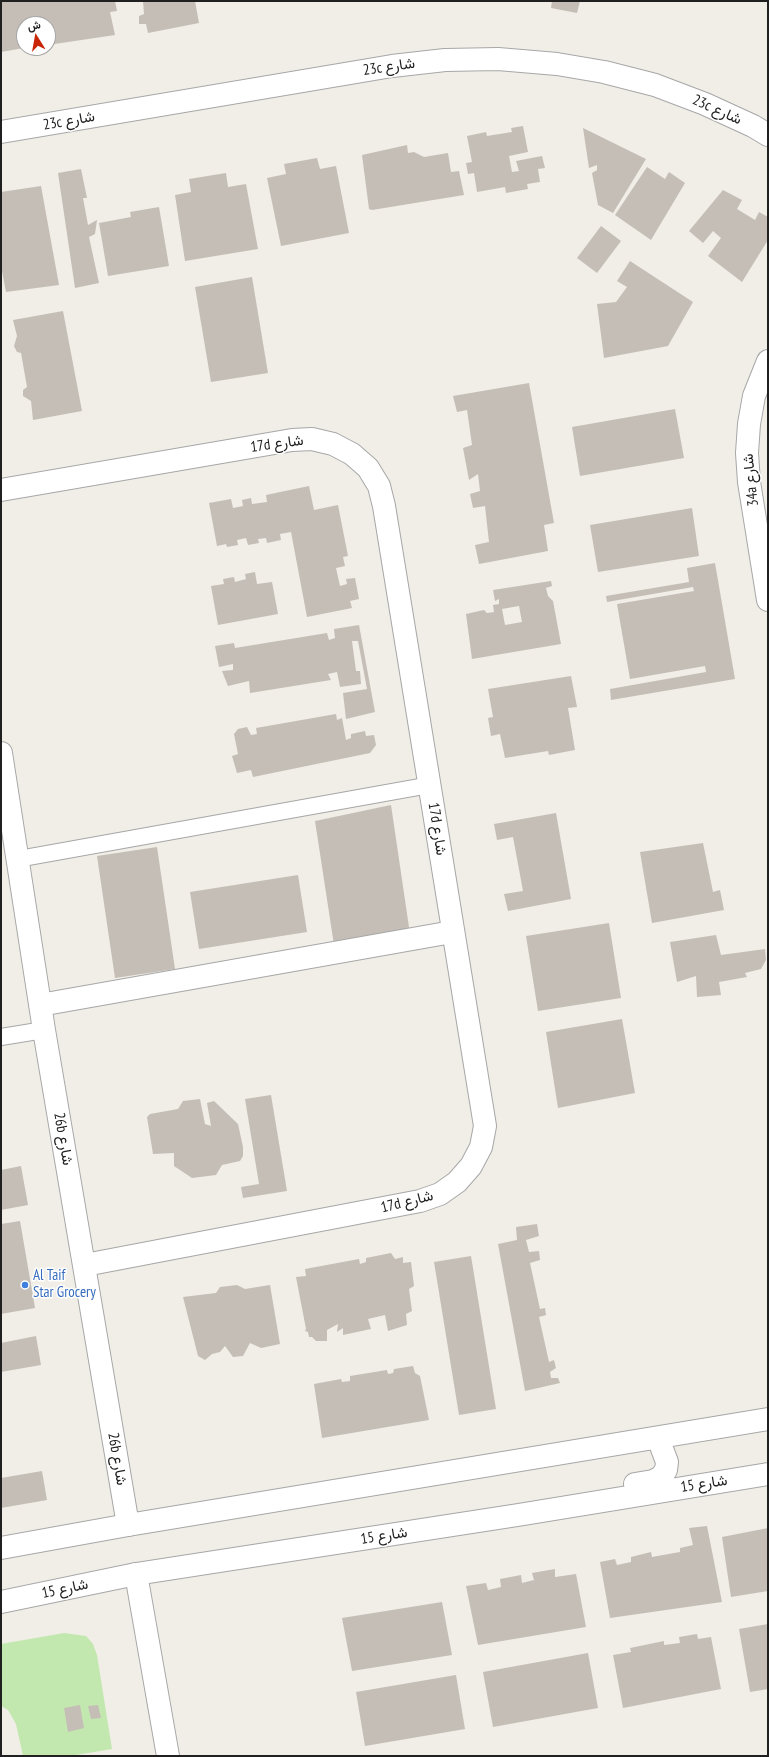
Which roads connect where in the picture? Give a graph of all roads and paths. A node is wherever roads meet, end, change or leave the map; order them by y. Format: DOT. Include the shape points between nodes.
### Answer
graph roads {
  1 [pos="1,132"];
  2 [pos="768,135"];
  3 [pos="768,361"];
  4 [pos="1,490"];
  5 [pos="768,600"];
  6 [pos="1,753"];
  7 [pos="430,784"];
  8 [pos="18,860"];
  9 [pos="452,932"];
  10 [pos="40,1005"];
  11 [pos="44,1030"];
  12 [pos="1,1037"];
  13 [pos="85,1265"];
  14 [pos="768,1420"];
  15 [pos="658,1438"];
  16 [pos="768,1474"];
  17 [pos="518,1515"];
  18 [pos="128,1525"];
  19 [pos="1,1548"];
  20 [pos="136,1574"];
  21 [pos="1,1602"];
  22 [pos="168,1756"];
  1 -- 2 [label="street, 23c شارع" via="392,66 445,60 498,59 557,64 655,85 705,104"];
  3 -- 5 [label="street, 34a شارع" via="754,396 747,453 749,482"];
  4 -- 7 [label="street, 17d شارع" via="292,440 312,439 326,442 352,454 368,468 378,486 384,506"];
  6 -- 8 [label="street, 26b شارع"];
  7 -- 8 [label="lane"];
  7 -- 9 [label="street, 17d شارع"];
  8 -- 10 [label="street, 26b شارع"];
  9 -- 10 [label="street"];
  9 -- 13 [label="street, 17d شارع" via="485,1126 481,1147 471,1166 457,1182 440,1194 420,1201"];
  10 -- 11 [label="street, 26b شارع"];
  11 -- 12 [label="lane"];
  11 -- 13 [label="street, 26b شارع"];
  13 -- 18 [label="street, 26b شارع"];
  14 -- 15 [label="street"];
  15 -- 17 [label="street" via="667,1462 666,1470 661,1477 537,1504"];
  15 -- 18 [label="street"];
  16 -- 17 [label="street, شارع 15"];
  17 -- 20 [label="street, شارع 15"];
  18 -- 19 [label="street"];
  20 -- 21 [label="street, شارع 15"];
  20 -- 22 [label="street"];
}
